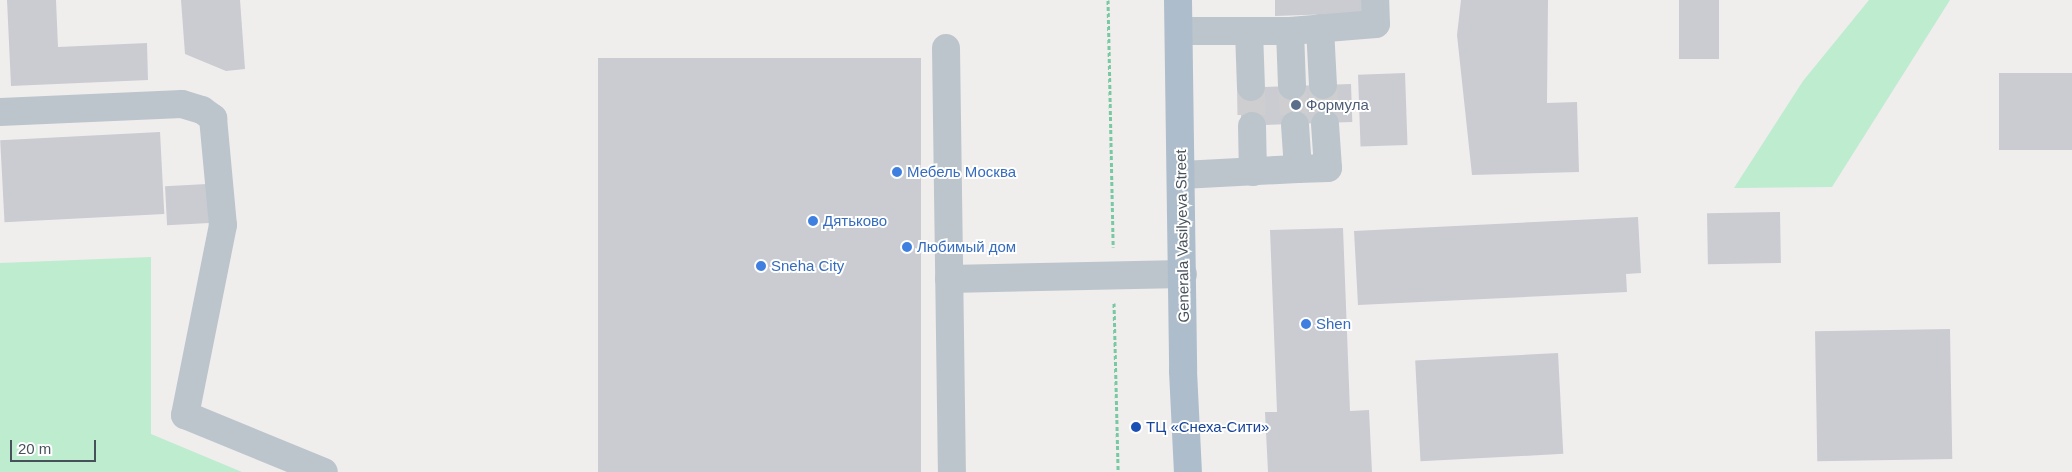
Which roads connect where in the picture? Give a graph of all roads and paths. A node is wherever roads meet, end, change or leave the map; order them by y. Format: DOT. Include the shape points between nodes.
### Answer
graph roads {
  1 [pos="1108,0"];
  2 [pos="1178,0"];
  3 [pos="1375,0"];
  4 [pos="1320,28"];
  5 [pos="1179,31"];
  6 [pos="1249,31"];
  7 [pos="1290,31"];
  8 [pos="946,48"];
  9 [pos="1323,85"];
  10 [pos="1292,86"];
  11 [pos="1251,87"];
  12 [pos="0,112"];
  13 [pos="1325,124"];
  14 [pos="1294,125"];
  15 [pos="1252,126"];
  16 [pos="1298,169"];
  17 [pos="1254,172"];
  18 [pos="1182,175"];
  19 [pos="1113,255"];
  20 [pos="1183,274"];
  21 [pos="949,278"];
  22 [pos="1114,298"];
  23 [pos="324,472"];
  24 [pos="952,472"];
  25 [pos="1118,472"];
  26 [pos="1188,472"];
  1 -- 19 [label="path"];
  2 -- 5 [label="main road, Generala Vasilyeva Street"];
  3 -- 4 [label="lane" via="1376,24"];
  4 -- 7 [label="lane"];
  4 -- 9 [label="lane"];
  5 -- 6 [label="lane"];
  5 -- 18 [label="main road, Generala Vasilyeva Street"];
  6 -- 7 [label="lane"];
  6 -- 11 [label="lane"];
  7 -- 10 [label="lane"];
  8 -- 21 [label="lane"];
  12 -- 23 [label="lane" via="182,104 202,110 213,118 223,224 185,415"];
  13 -- 16 [label="lane" via="1328,168"];
  14 -- 16 [label="lane"];
  15 -- 17 [label="lane"];
  16 -- 17 [label="lane"];
  17 -- 18 [label="lane"];
  18 -- 20 [label="main road, Generala Vasilyeva Street"];
  20 -- 21 [label="lane"];
  20 -- 26 [label="main road, Generala Vasilyeva Street"];
  21 -- 24 [label="lane"];
  22 -- 25 [label="path"];
}
